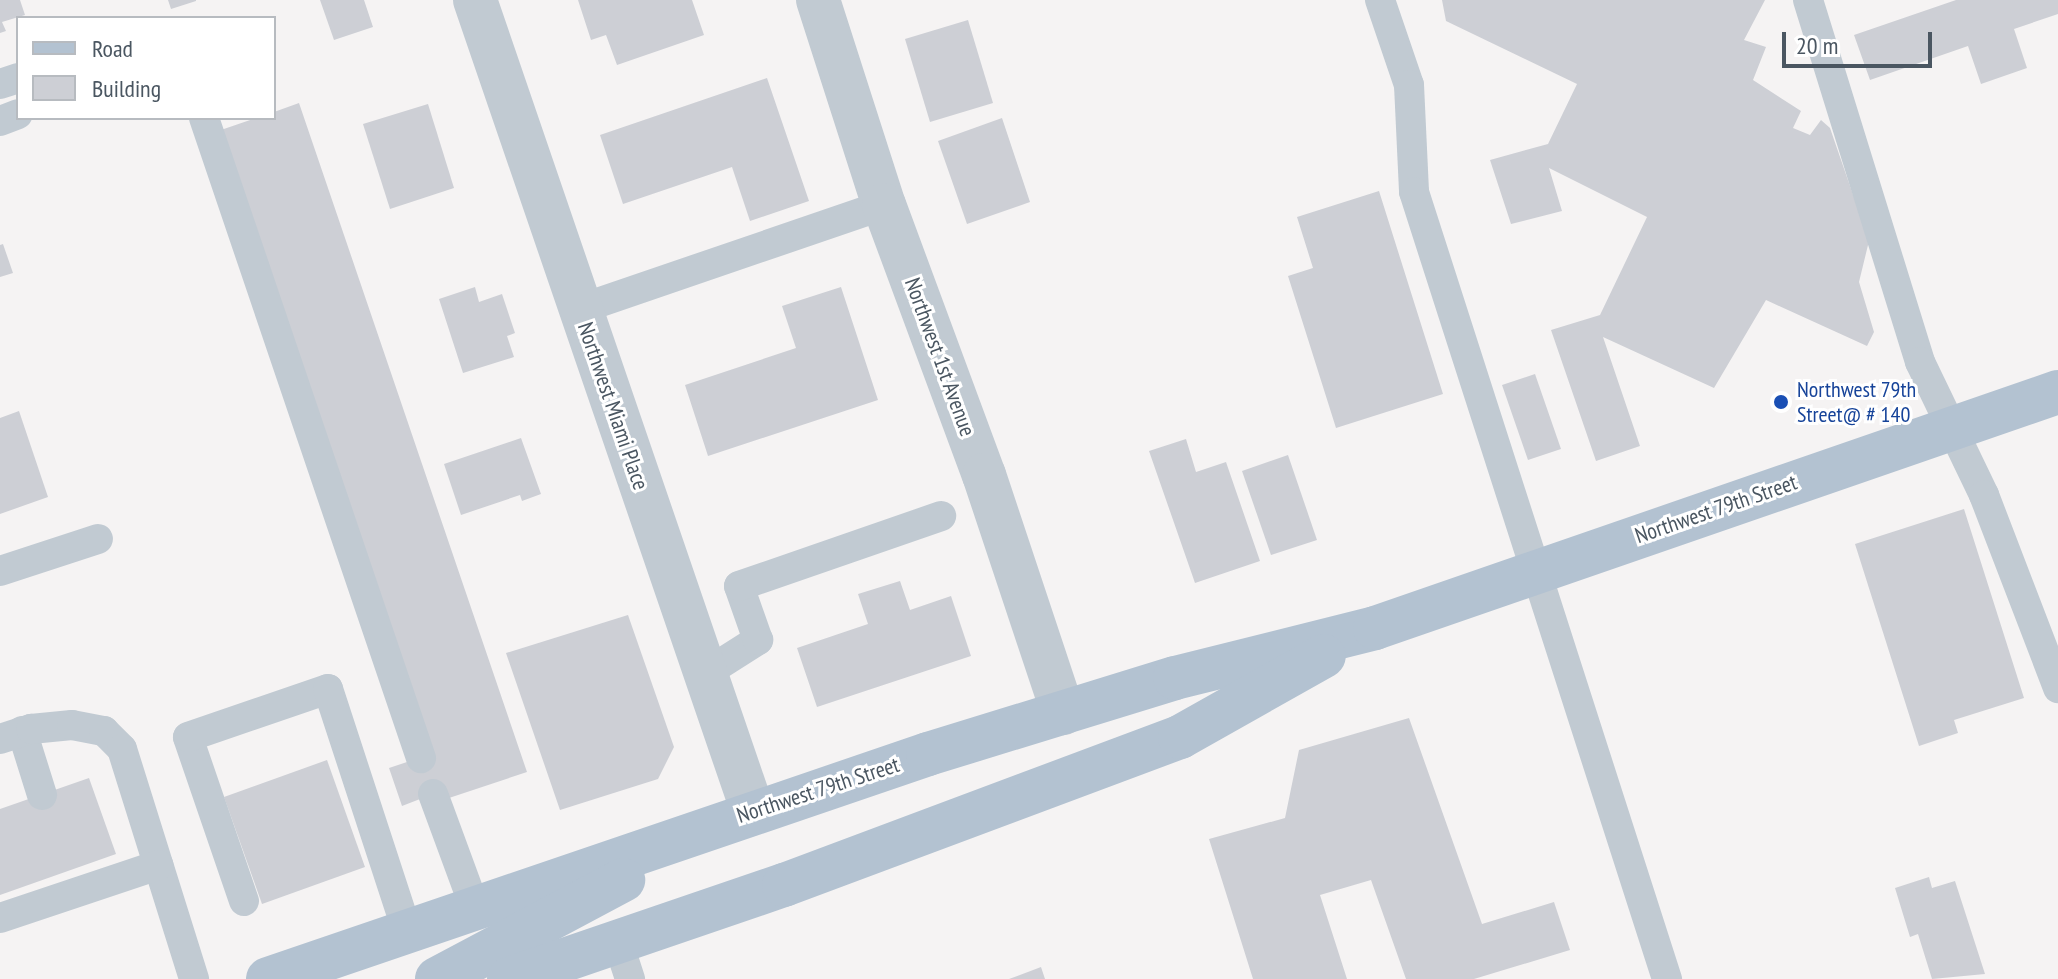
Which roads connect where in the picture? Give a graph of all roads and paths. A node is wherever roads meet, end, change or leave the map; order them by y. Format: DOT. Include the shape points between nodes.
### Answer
graph roads {
  1 [pos="475,0"];
  2 [pos="818,0"];
  3 [pos="1380,0"];
  4 [pos="1808,0"];
  5 [pos="205,120"];
  6 [pos="884,205"];
  7 [pos="580,309"];
  8 [pos="2058,392"];
  9 [pos="1951,429"];
  10 [pos="941,516"];
  11 [pos="98,539"];
  12 [pos="1537,570"];
  13 [pos="0,571"];
  14 [pos="1375,628"];
  15 [pos="706,673"];
  16 [pos="2058,688"];
  17 [pos="1063,713"];
  18 [pos="11,735"];
  19 [pos="421,758"];
  20 [pos="433,794"];
  21 [pos="42,795"];
  22 [pos="753,812"];
  23 [pos="158,865"];
  24 [pos="244,901"];
  25 [pos="475,908"];
  26 [pos="0,918"];
  27 [pos="407,931"];
  28 [pos="624,961"];
  29 [pos="194,979"];
  30 [pos="268,979"];
  31 [pos="437,979"];
  32 [pos="509,979"];
  33 [pos="1667,979"];
  1 -- 7 [label="street, Northwest Miami Place"];
  2 -- 6 [label="street, Northwest 1st Avenue"];
  3 -- 12 [label="lane" via="1409,85 1414,192"];
  4 -- 9 [label="lane" via="1920,362"];
  5 -- 19 [label="lane"];
  6 -- 7 [label="lane"];
  6 -- 17 [label="street, Northwest 1st Avenue" via="984,475"];
  7 -- 15 [label="street, Northwest Miami Place"];
  8 -- 9 [label="main road, Northwest 79th Street"];
  9 -- 12 [label="main road, Northwest 79th Street"];
  9 -- 16 [label="lane" via="1984,495"];
  10 -- 15 [label="lane" via="739,586 758,640"];
  11 -- 13 [label="lane"];
  12 -- 14 [label="main road, Northwest 79th Street"];
  12 -- 33 [label="lane"];
  14 -- 17 [label="main road, Northwest 79th Street" via="1175,678"];
  14 -- 28 [label="main road, Northwest 79th Street" via="1180,737"];
  15 -- 22 [label="street, Northwest Miami Place"];
  17 -- 22 [label="main road, Northwest 79th Street"];
  18 -- 21 [label="lane"];
  18 -- 23 [label="lane" via="72,725 104,731 122,749"];
  20 -- 25 [label="lane"];
  22 -- 25 [label="main road, Northwest 79th Street"];
  22 -- 31 [label="main road"];
  23 -- 26 [label="lane" via="72,882"];
  23 -- 29 [label="lane"];
  24 -- 27 [label="lane" via="188,737 328,689"];
  25 -- 27 [label="main road, Northwest 79th Street"];
  27 -- 30 [label="main road, Northwest 79th Street"];
  28 -- 32 [label="main road, Northwest 79th Street"];
}
